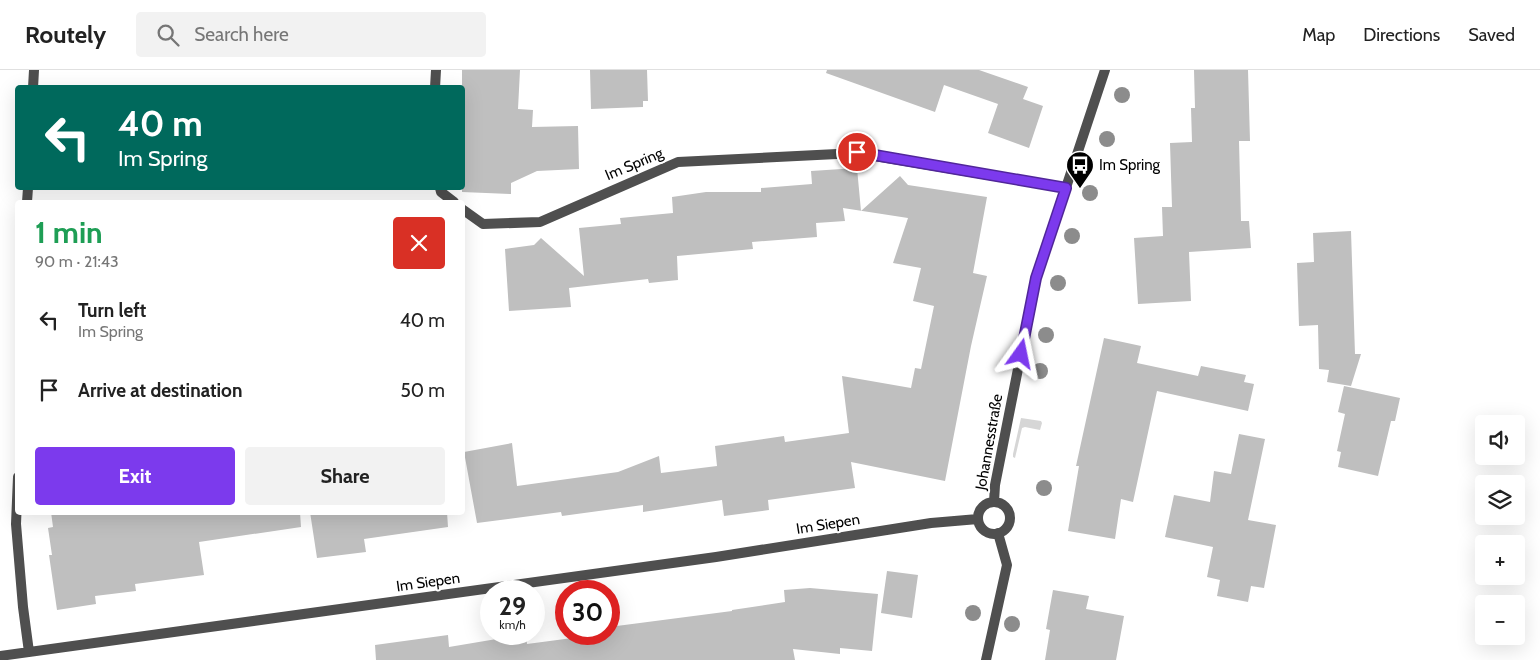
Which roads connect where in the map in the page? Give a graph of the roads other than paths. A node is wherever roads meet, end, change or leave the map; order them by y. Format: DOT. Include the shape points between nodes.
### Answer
graph roads {
  1 [pos="34,70"];
  2 [pos="436,70"];
  3 [pos="1105,70"];
  4 [pos="33,85"];
  5 [pos="435,85"];
  6 [pos="1066,188"];
  7 [pos="440,190"];
  8 [pos="451,200"];
  9 [pos="465,211"];
  10 [pos="994,502"];
  11 [pos="16,515"];
  12 [pos="978,519"];
  13 [pos="998,533"];
  14 [pos="29,652"];
  15 [pos="0,656"];
  16 [pos="986,660"];
  1 -- 4 [label="street"];
  2 -- 5 [label="street"];
  3 -- 6 [label="street, Johannesstraße"];
  6 -- 9 [label="street, Im Spring" via="857,152 678,162 540,222 483,224"];
  6 -- 10 [label="street, Johannesstraße" via="1036,278"];
  7 -- 8 [label="street"];
  10 -- 12 [label="street, Johannesstraße" via="985,505"];
  10 -- 13 [label="street, Johannesstraße" via="1000,503 1010,514 1006,529"];
  11 -- 14 [label="street"];
  12 -- 13 [label="street" via="984,531"];
  12 -- 14 [label="street, Im Siepen" via="931,523 716,557"];
  13 -- 16 [label="street" via="1007,565"];
  14 -- 15 [label="street, Im Siepen"];
}
